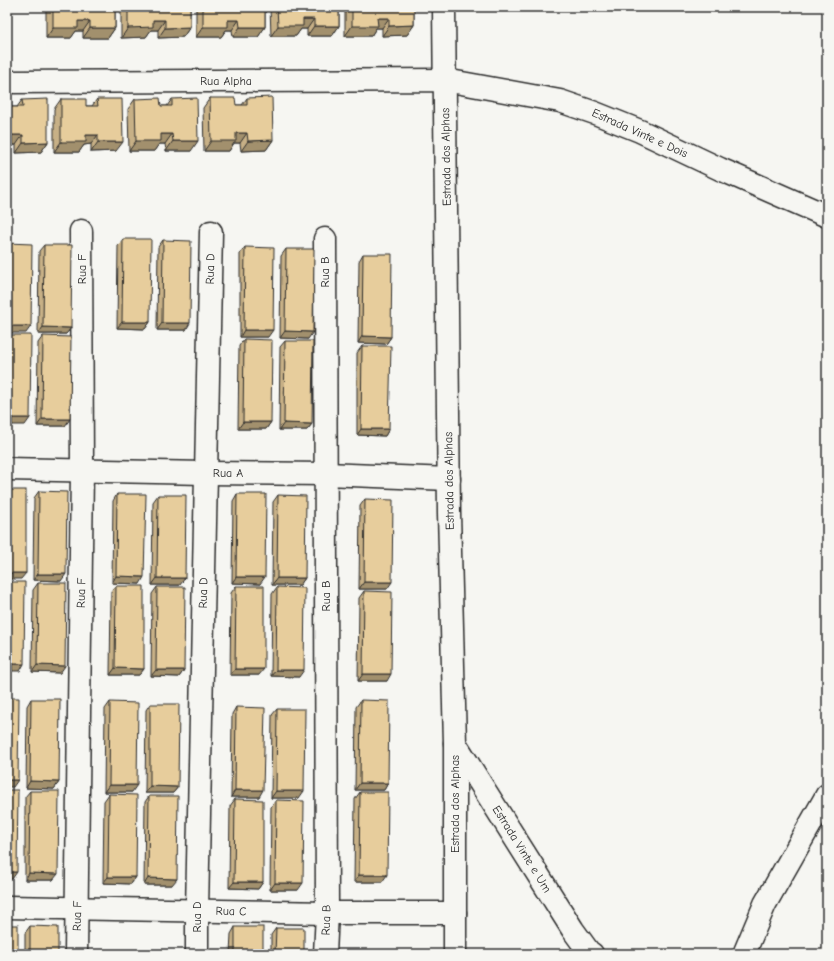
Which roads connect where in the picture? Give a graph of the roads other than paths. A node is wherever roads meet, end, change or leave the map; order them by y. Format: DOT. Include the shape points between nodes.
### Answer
graph roads {
  1 [pos="444,7"];
  2 [pos="445,80"];
  3 [pos="7,82"];
  4 [pos="827,216"];
  5 [pos="81,231"];
  6 [pos="211,232"];
  7 [pos="325,239"];
  8 [pos="7,469"];
  9 [pos="82,471"];
  10 [pos="205,473"];
  11 [pos="326,474"];
  12 [pos="449,479"];
  13 [pos="455,743"];
  14 [pos="827,795"];
  15 [pos="7,907"];
  16 [pos="78,909"];
  17 [pos="197,911"];
  18 [pos="326,913"];
  19 [pos="455,913"];
  20 [pos="76,954"];
  21 [pos="197,954"];
  22 [pos="325,954"];
  23 [pos="455,954"];
  24 [pos="592,954"];
  25 [pos="744,954"];
  1 -- 2 [label="street, Estrada dos Alphas"];
  2 -- 3 [label="street, Rua Alpha"];
  2 -- 4 [label="street, Estrada Vinte e Dois" via="560,101 595,112"];
  2 -- 12 [label="street, Estrada dos Alphas"];
  5 -- 9 [label="street, Rua F"];
  6 -- 10 [label="street, Rua D"];
  7 -- 11 [label="street, Rua B"];
  8 -- 9 [label="street, Rua A"];
  9 -- 10 [label="street, Rua A"];
  9 -- 16 [label="street, Rua F"];
  10 -- 11 [label="street, Rua A"];
  10 -- 17 [label="street, Rua D"];
  11 -- 12 [label="street, Rua A"];
  11 -- 18 [label="street, Rua B"];
  12 -- 13 [label="street, Estrada dos Alphas"];
  13 -- 19 [label="street, Estrada dos Alphas"];
  13 -- 24 [label="street, Estrada Vinte e Um" via="573,930"];
  14 -- 25 [label="street" via="765,904"];
  15 -- 16 [label="street, Rua C"];
  16 -- 17 [label="street, Rua C"];
  16 -- 20 [label="street, Rua F"];
  17 -- 18 [label="street, Rua C"];
  17 -- 21 [label="street, Rua D"];
  18 -- 19 [label="street, Rua C"];
  18 -- 22 [label="street, Rua B"];
  19 -- 23 [label="street, Estrada dos Alphas"];
}
